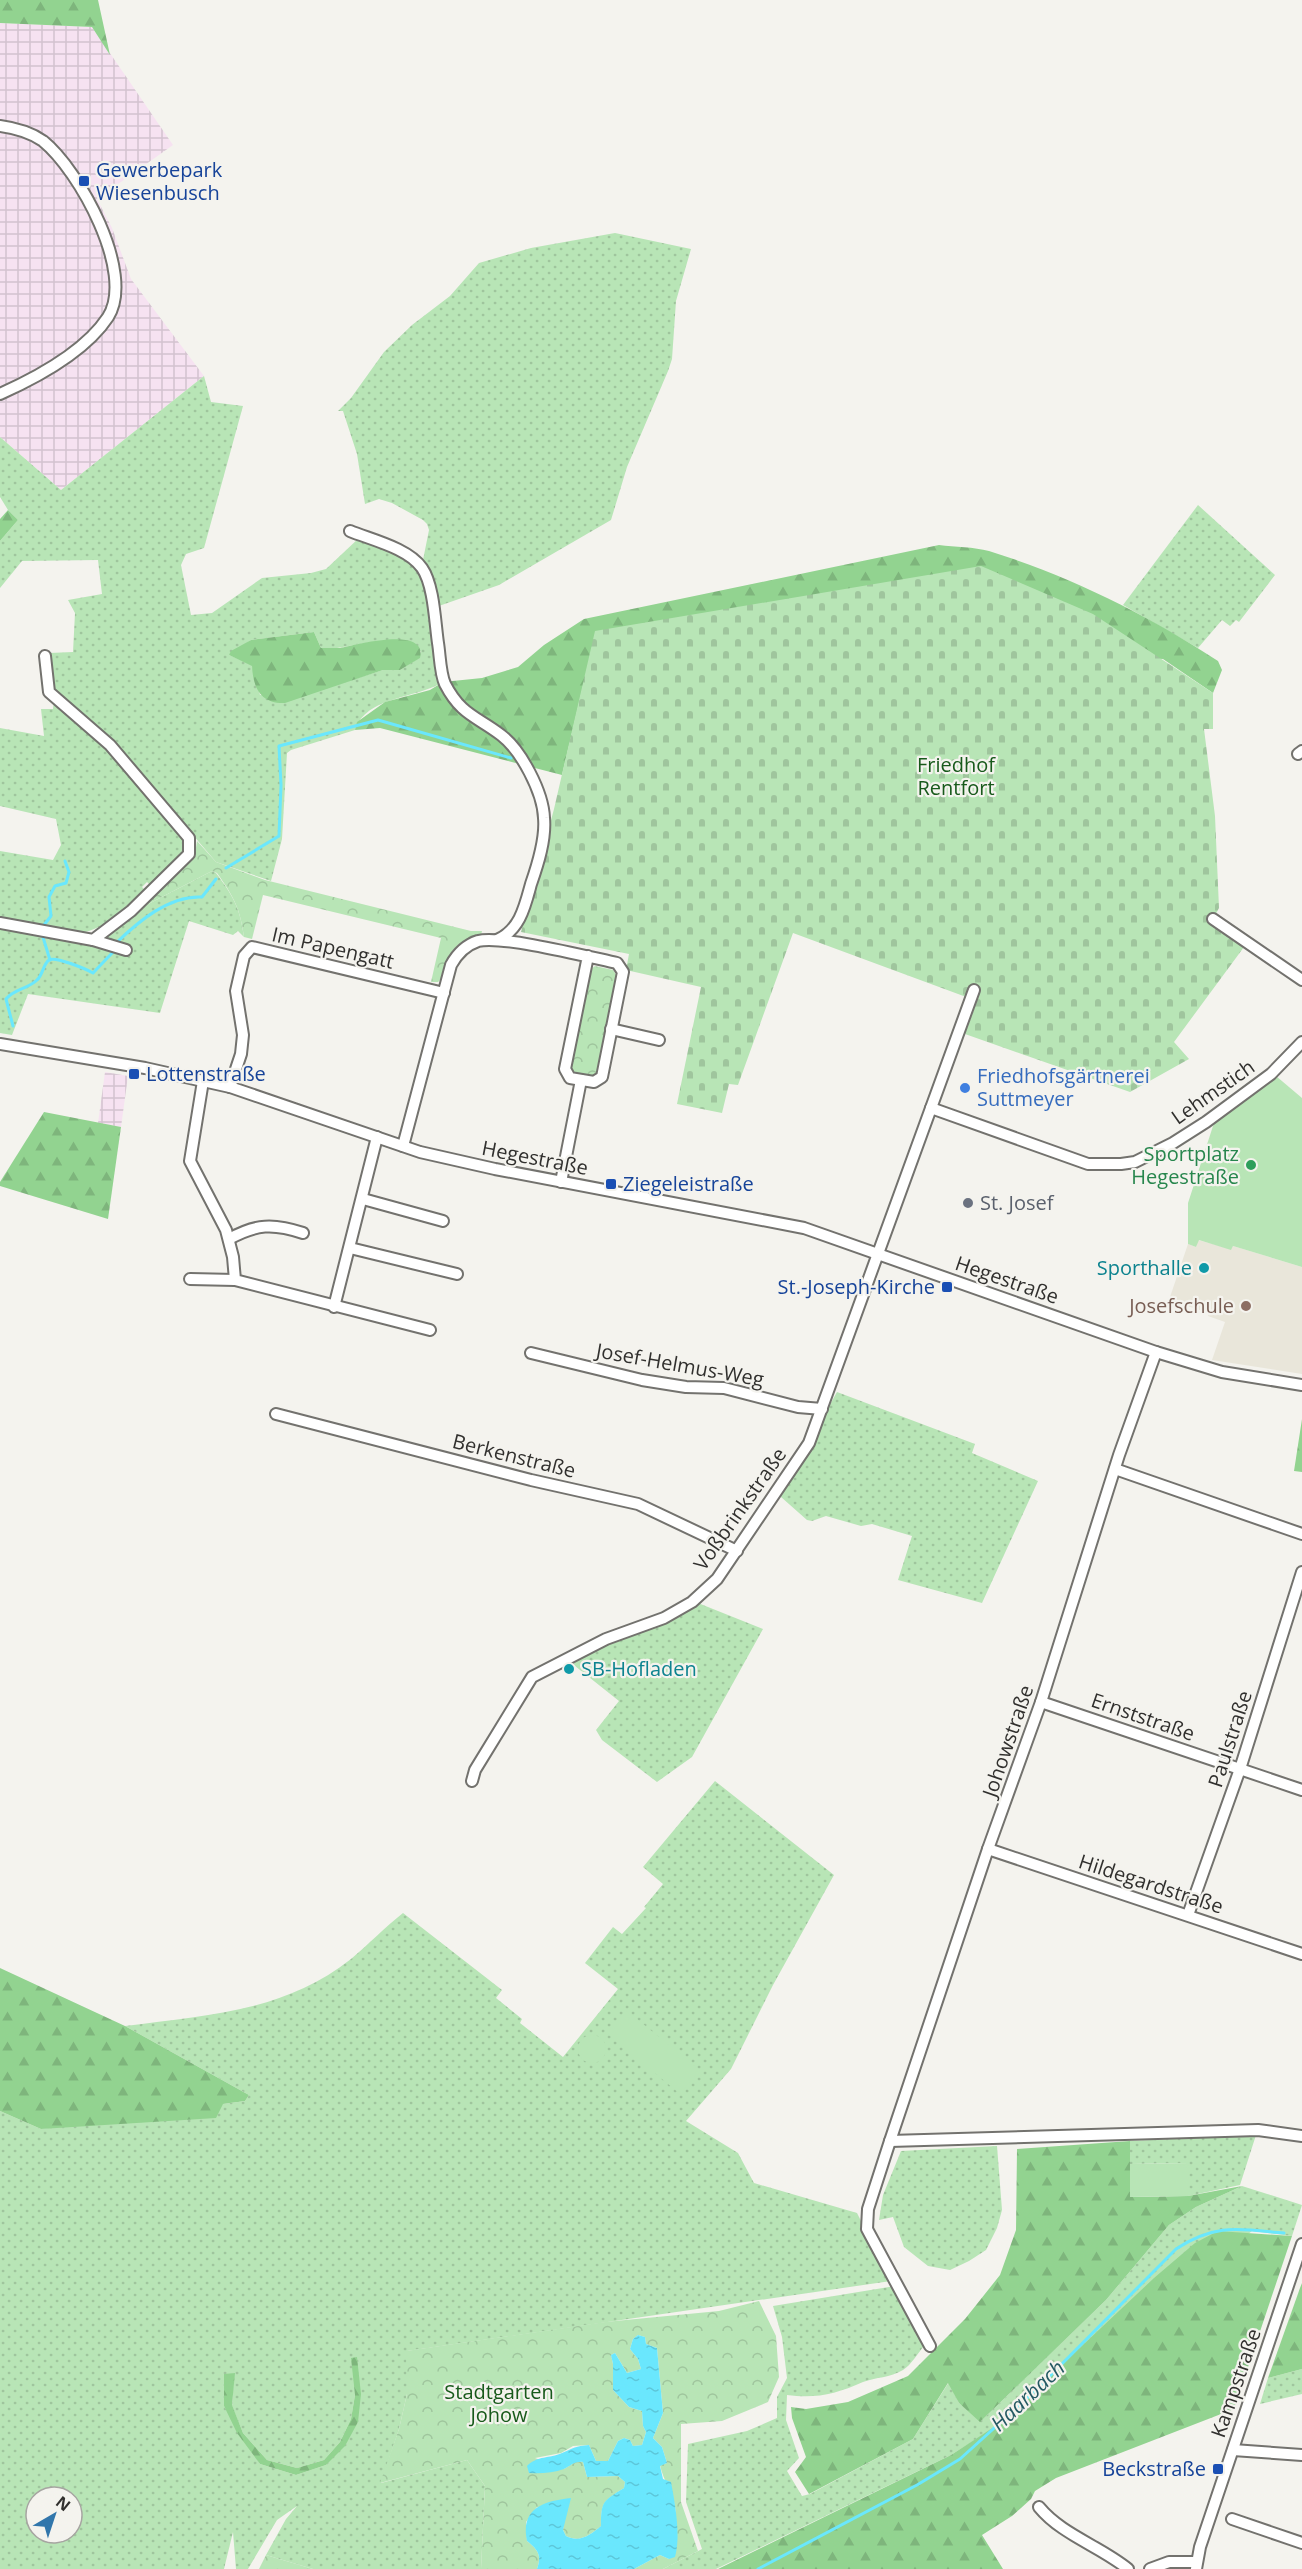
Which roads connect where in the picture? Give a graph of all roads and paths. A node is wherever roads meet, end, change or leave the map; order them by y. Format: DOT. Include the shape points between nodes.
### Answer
graph roads {
  1 [pos="0,126"];
  2 [pos="0,394"];
  3 [pos="350,531"];
  4 [pos="45,656"];
  5 [pos="1213,919"];
  6 [pos="0,922"];
  7 [pos="93,940"];
  8 [pos="497,940"];
  9 [pos="126,950"];
  10 [pos="588,956"];
  11 [pos="1302,980"];
  12 [pos="974,990"];
  13 [pos="444,993"];
  14 [pos="611,1029"];
  15 [pos="659,1040"];
  16 [pos="1302,1042"];
  17 [pos="0,1044"];
  18 [pos="581,1080"];
  19 [pos="203,1081"];
  20 [pos="230,1088"];
  21 [pos="931,1108"];
  22 [pos="377,1137"];
  23 [pos="403,1146"];
  24 [pos="561,1182"];
  25 [pos="363,1199"];
  26 [pos="443,1221"];
  27 [pos="303,1233"];
  28 [pos="228,1235"];
  29 [pos="350,1248"];
  30 [pos="878,1254"];
  31 [pos="457,1274"];
  32 [pos="190,1279"];
  33 [pos="235,1280"];
  34 [pos="334,1307"];
  35 [pos="430,1330"];
  36 [pos="1156,1352"];
  37 [pos="531,1353"];
  38 [pos="1302,1385"];
  39 [pos="822,1409"];
  40 [pos="276,1414"];
  41 [pos="1114,1469"];
  42 [pos="1302,1534"];
  43 [pos="737,1551"];
  44 [pos="1302,1572"];
  45 [pos="1041,1702"];
  46 [pos="1239,1769"];
  47 [pos="471,1781"];
  48 [pos="1302,1790"];
  49 [pos="988,1849"];
  50 [pos="1188,1916"];
  51 [pos="1302,1954"];
  52 [pos="1302,2136"];
  53 [pos="890,2141"];
  54 [pos="1302,2244"];
  55 [pos="930,2346"];
  56 [pos="1233,2450"];
  57 [pos="1302,2455"];
  58 [pos="1038,2507"];
  59 [pos="1232,2518"];
  60 [pos="1302,2543"];
  61 [pos="1196,2565"];
  62 [pos="1128,2569"];
  63 [pos="1150,2569"];
  1 -- 2 [label="street" via="31,134 58,158 79,188 111,251 116,284 108,317 86,341 47,370"];
  3 -- 8 [label="street" via="397,550 423,568 430,587 444,682 465,712 501,735 519,753 539,796 544,817 542,843 532,881 520,920"];
  4 -- 7 [label="street" via="49,692 110,745 189,838 189,854 131,910"];
  5 -- 11 [label="street"];
  6 -- 7 [label="street"];
  7 -- 9 [label="street"];
  8 -- 10 [label="street"];
  8 -- 13 [label="street" via="478,941 461,951 451,965"];
  10 -- 14 [label="street" via="617,963 623,972"];
  10 -- 18 [label="street" via="565,1070 570,1078"];
  12 -- 21 [label="street"];
  13 -- 20 [label="street, Im Papengatt" via="252,947 244,956 236,991 242,1044"];
  13 -- 23 [label="street"];
  14 -- 15 [label="street"];
  14 -- 18 [label="street" via="602,1077 594,1082"];
  16 -- 21 [label="street, Lehmstich" via="1271,1074 1206,1122 1135,1162 1088,1164"];
  17 -- 19 [label="street, Hegestraße"];
  18 -- 24 [label="street"];
  19 -- 20 [label="street, Hegestraße"];
  19 -- 28 [label="street" via="190,1161"];
  20 -- 22 [label="street, Hegestraße"];
  21 -- 30 [label="street"];
  22 -- 23 [label="street, Hegestraße"];
  22 -- 25 [label="street"];
  23 -- 24 [label="street, Hegestraße"];
  24 -- 30 [label="street, Hegestraße" via="804,1228"];
  25 -- 26 [label="street"];
  25 -- 29 [label="street"];
  27 -- 28 [label="street" via="268,1226"];
  28 -- 33 [label="street"];
  29 -- 31 [label="street"];
  29 -- 34 [label="street"];
  30 -- 36 [label="street, Hegestraße"];
  30 -- 39 [label="street, Voßbrinkstraße"];
  32 -- 33 [label="street"];
  33 -- 34 [label="street"];
  34 -- 35 [label="street"];
  36 -- 38 [label="street, Hegestraße" via="1222,1372"];
  36 -- 41 [label="street, Johowstraße"];
  37 -- 39 [label="street, Josef-Helmus-Weg" via="642,1380 724,1388 798,1407"];
  39 -- 43 [label="street, Voßbrinkstraße" via="808,1443"];
  40 -- 43 [label="street, Berkenstraße" via="638,1504"];
  41 -- 42 [label="street"];
  41 -- 45 [label="street, Johowstraße"];
  43 -- 47 [label="street, Voßbrinkstraße" via="717,1579 692,1602 532,1677"];
  44 -- 46 [label="street, Paulstraße"];
  45 -- 46 [label="street, Ernststraße"];
  45 -- 49 [label="street, Johowstraße"];
  46 -- 48 [label="street, Ernststraße"];
  46 -- 50 [label="street, Paulstraße"];
  49 -- 50 [label="street, Hildegardstraße"];
  49 -- 53 [label="street, Johowstraße"];
  50 -- 51 [label="street, Hildegardstraße"];
  52 -- 53 [label="street" via="1258,2130"];
  53 -- 55 [label="street, Johowstraße" via="868,2209 867,2229"];
  54 -- 56 [label="street, Kampstraße"];
  56 -- 57 [label="street"];
  56 -- 61 [label="street, Kampstraße"];
  58 -- 62 [label="street" via="1049,2519"];
  59 -- 60 [label="street"];
  61 -- 63 [label="street" via="1168,2562"];
}
